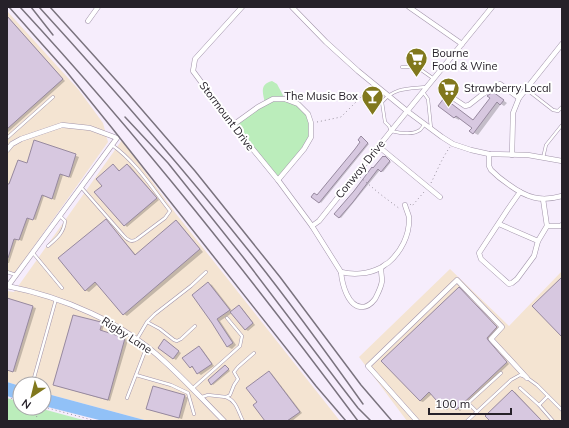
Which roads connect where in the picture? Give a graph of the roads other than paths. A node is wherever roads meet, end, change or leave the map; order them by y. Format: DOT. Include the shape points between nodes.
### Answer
graph roads {
  1 [pos="98,7"];
  2 [pos="242,7"];
  3 [pos="292,7"];
  4 [pos="409,7"];
  5 [pos="492,7"];
  6 [pos="88,21"];
  7 [pos="462,44"];
  8 [pos="562,44"];
  9 [pos="402,67"];
  10 [pos="434,79"];
  11 [pos="427,87"];
  12 [pos="526,89"];
  13 [pos="423,92"];
  14 [pos="444,92"];
  15 [pos="53,96"];
  16 [pos="388,96"];
  17 [pos="519,98"];
  18 [pos="562,107"];
  19 [pos="407,111"];
  20 [pos="234,125"];
  21 [pos="424,125"];
  22 [pos="562,125"];
  23 [pos="431,129"];
  24 [pos="391,131"];
  25 [pos="7,138"];
  26 [pos="112,145"];
  27 [pos="378,146"];
  28 [pos="7,150"];
  29 [pos="489,154"];
  30 [pos="512,155"];
  31 [pos="543,158"];
  32 [pos="562,161"];
  33 [pos="278,180"];
  34 [pos="81,187"];
  35 [pos="520,192"];
  36 [pos="562,196"];
  37 [pos="440,197"];
  38 [pos="541,199"];
  39 [pos="405,205"];
  40 [pos="60,216"];
  41 [pos="499,224"];
  42 [pos="562,225"];
  43 [pos="312,226"];
  44 [pos="547,226"];
  45 [pos="538,241"];
  46 [pos="48,246"];
  47 [pos="32,253"];
  48 [pos="380,268"];
  49 [pos="7,272"];
  50 [pos="206,272"];
  51 [pos="341,272"];
  52 [pos="16,275"];
  53 [pos="8,286"];
  54 [pos="62,288"];
  55 [pos="56,299"];
  56 [pos="227,318"];
  57 [pos="147,322"];
  58 [pos="195,326"];
  59 [pos="137,340"];
  60 [pos="146,346"];
  61 [pos="254,353"];
  62 [pos="500,373"];
  63 [pos="136,375"];
  64 [pos="35,376"];
  65 [pos="527,378"];
  66 [pos="520,388"];
  67 [pos="192,389"];
  68 [pos="548,396"];
  69 [pos="226,397"];
  70 [pos="127,398"];
  71 [pos="201,398"];
  72 [pos="539,405"];
  73 [pos="562,410"];
  74 [pos="477,412"];
  75 [pos="194,414"];
  76 [pos="224,421"];
  77 [pos="242,421"];
  78 [pos="417,421"];
  79 [pos="467,421"];
  80 [pos="553,421"];
  1 -- 6 [label="street"];
  2 -- 20 [label="street, Stormount Drive" via="195,59 193,71"];
  3 -- 16 [label="street" via="326,42"];
  4 -- 7 [label="street"];
  5 -- 7 [label="street, Conway Drive"];
  7 -- 10 [label="street, Conway Drive"];
  8 -- 12 [label="street"];
  9 -- 10 [label="lane" via="417,67"];
  10 -- 11 [label="street, Conway Drive"];
  11 -- 13 [label="street, Conway Drive"];
  11 -- 16 [label="lane" via="402,90"];
  12 -- 17 [label="street"];
  12 -- 18 [label="lane" via="552,110 558,111"];
  13 -- 19 [label="street, Conway Drive"];
  13 -- 23 [label="lane" via="428,99"];
  14 -- 17 [label="street" via="469,106 500,84"];
  15 -- 25 [label="lane"];
  16 -- 19 [label="street"];
  16 -- 24 [label="lane" via="382,102 384,122"];
  17 -- 30 [label="street" via="513,113"];
  19 -- 21 [label="street"];
  19 -- 24 [label="street, Conway Drive"];
  20 -- 33 [label="street, Stormount Drive"];
  20 -- 33 [label="street" via="273,99 284,99 298,104 308,114 312,123 311,137"];
  21 -- 23 [label="street"];
  21 -- 24 [label="lane" via="414,132"];
  22 -- 31 [label="lane" via="546,145"];
  23 -- 29 [label="street" via="453,144"];
  24 -- 27 [label="street, Conway Drive"];
  26 -- 28 [label="street" via="118,138 90,128 62,125 21,139"];
  26 -- 34 [label="street"];
  26 -- 34 [label="lane" via="133,163 170,211 168,214 132,241 123,235"];
  27 -- 37 [label="street"];
  27 -- 43 [label="street, Conway Drive" via="319,221"];
  29 -- 30 [label="street"];
  29 -- 35 [label="street" via="491,170"];
  30 -- 31 [label="street"];
  31 -- 32 [label="street"];
  33 -- 43 [label="street, Stormount Drive"];
  34 -- 40 [label="street"];
  35 -- 38 [label="street"];
  35 -- 41 [label="street"];
  36 -- 38 [label="street"];
  38 -- 44 [label="street"];
  39 -- 48 [label="street" via="409,216 405,241 395,256"];
  40 -- 46 [label="lane" via="65,221 63,231"];
  40 -- 47 [label="street"];
  41 -- 45 [label="street"];
  41 -- 45 [label="street" via="479,253 481,259 509,284 517,280 534,256"];
  42 -- 44 [label="street"];
  43 -- 51 [label="street, Stormount Drive"];
  44 -- 45 [label="street"];
  47 -- 52 [label="street"];
  47 -- 54 [label="lane"];
  48 -- 51 [label="street" via="364,273"];
  48 -- 51 [label="street, Stormount Drive" via="380,291 372,303 361,308 355,306 345,291"];
  49 -- 52 [label="lane"];
  50 -- 57 [label="lane"];
  52 -- 53 [label="street"];
  53 -- 55 [label="street, Rigby Lane"];
  55 -- 59 [label="street, Rigby Lane" via="121,328"];
  55 -- 64 [label="lane"];
  56 -- 67 [label="lane" via="242,336 240,346"];
  57 -- 58 [label="lane" via="177,341"];
  57 -- 59 [label="lane"];
  59 -- 60 [label="street, Rigby Lane"];
  60 -- 63 [label="lane"];
  60 -- 67 [label="street, Rigby Lane" via="164,360"];
  61 -- 69 [label="lane" via="234,372 238,378 230,395"];
  62 -- 74 [label="lane" via="468,403"];
  63 -- 70 [label="lane"];
  63 -- 75 [label="lane" via="188,393"];
  65 -- 68 [label="lane"];
  65 -- 74 [label="lane" via="520,375 511,380"];
  65 -- 78 [label="street" via="492,339 502,327 457,280 368,366"];
  66 -- 72 [label="lane"];
  67 -- 71 [label="street, Rigby Lane"];
  68 -- 72 [label="lane"];
  68 -- 73 [label="lane"];
  69 -- 71 [label="lane" via="208,395"];
  69 -- 77 [label="lane" via="236,404"];
  71 -- 76 [label="street, Rigby Lane"];
  72 -- 80 [label="lane"];
  74 -- 79 [label="lane"];
}
